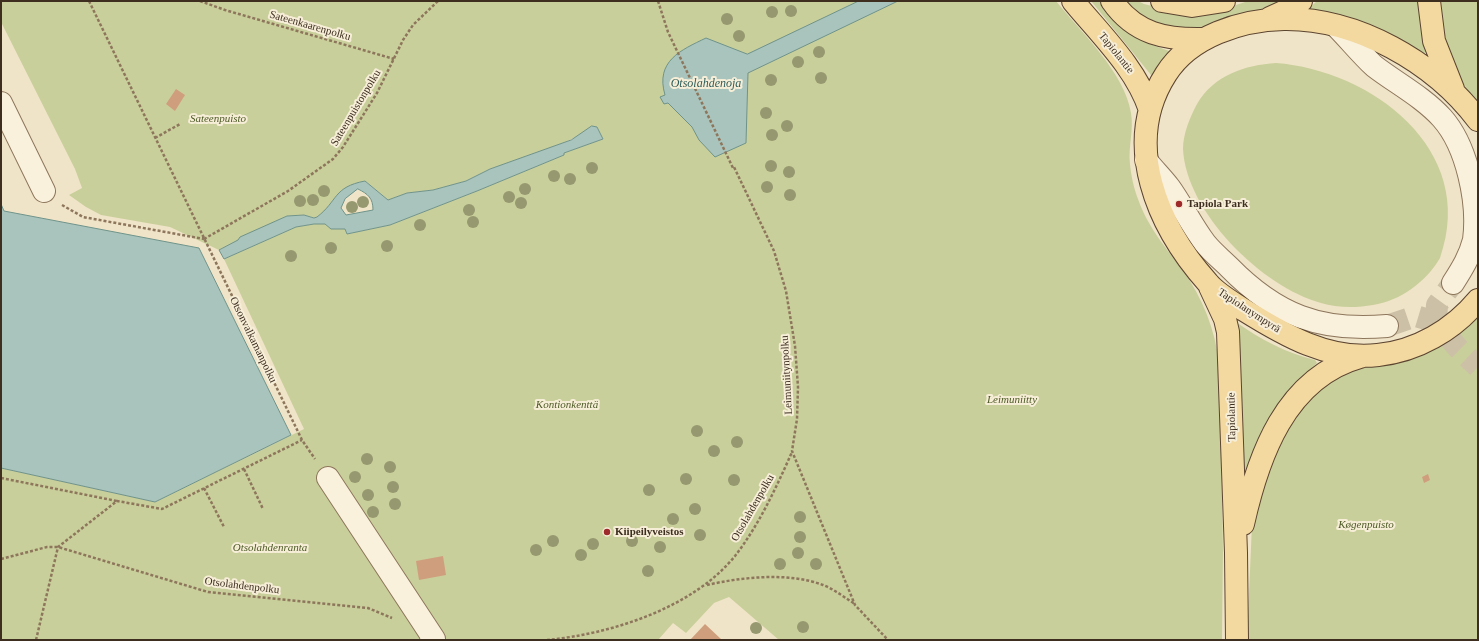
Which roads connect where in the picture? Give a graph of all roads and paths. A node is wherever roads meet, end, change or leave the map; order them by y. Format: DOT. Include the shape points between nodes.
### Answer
graph roads {
  1 [pos="89,1"];
  2 [pos="200,1"];
  3 [pos="438,1"];
  4 [pos="654,1"];
  5 [pos="1073,1"];
  6 [pos="1112,1"];
  7 [pos="1162,1"];
  8 [pos="1224,1"];
  9 [pos="1301,1"];
  10 [pos="1430,1"];
  11 [pos="658,3"];
  12 [pos="1265,20"];
  13 [pos="1336,26"];
  14 [pos="1204,39"];
  15 [pos="394,59"];
  16 [pos="1457,97"];
  17 [pos="1,103"];
  18 [pos="1150,110"];
  19 [pos="1478,120"];
  20 [pos="180,124"];
  21 [pos="155,138"];
  22 [pos="1146,160"];
  23 [pos="44,191"];
  24 [pos="204,239"];
  25 [pos="1453,283"];
  26 [pos="1209,285"];
  27 [pos="1478,300"];
  28 [pos="1387,326"];
  29 [pos="1363,356"];
  30 [pos="792,451"];
  31 [pos="244,469"];
  32 [pos="1,478"];
  33 [pos="328,478"];
  34 [pos="204,488"];
  35 [pos="117,502"];
  36 [pos="263,509"];
  37 [pos="224,527"];
  38 [pos="58,547"];
  39 [pos="1236,553"];
  40 [pos="1,558"];
  41 [pos="705,585"];
  42 [pos="855,605"];
  43 [pos="397,620"];
  44 [pos="433,639"];
  45 [pos="36,640"];
  46 [pos="547,640"];
  47 [pos="888,640"];
  48 [pos="1237,640"];
  1 -- 21 [label="path, Otsonvalkamanpolku"];
  2 -- 15 [label="path, Sateenkaarenpolku"];
  3 -- 15 [label="path, Sateenpuistonpolku" via="413,25"];
  4 -- 11 [label="path"];
  5 -- 18 [label="main road, Tapiolantie" via="1134,76"];
  6 -- 14 [label="main road" via="1134,24 1153,34 1178,40"];
  7 -- 8 [label="main road" via="1192,6"];
  9 -- 12 [label="main road" via="1294,7"];
  10 -- 16 [label="main road" via="1434,40"];
  11 -- 30 [label="path, Leimuniitynpolku" via="668,32 774,251 784,285 794,340 798,388"];
  12 -- 13 [label="main road, Tapiolanympyrä" via="1291,19"];
  12 -- 14 [label="main road, Tapiolanympyrä" via="1235,27"];
  13 -- 16 [label="main road, Tapiolanympyrä" via="1400,51 1430,72"];
  13 -- 25 [label="lane" via="1374,65 1442,118 1459,144 1475,190 1477,213 1475,239 1465,265"];
  14 -- 18 [label="main road, Tapiolanympyrä" via="1171,66"];
  15 -- 24 [label="path, Sateenpuistonpolku" via="377,93 333,159 288,192"];
  16 -- 19 [label="main road, Tapiolanympyrä"];
  17 -- 23 [label="lane"];
  18 -- 22 [label="main road, Tapiolanympyrä" via="1146,130"];
  20 -- 21 [label="path"];
  21 -- 24 [label="path, Otsonvalkamanpolku"];
  22 -- 26 [label="main road, Tapiolanympyrä" via="1150,182 1162,215 1178,243"];
  22 -- 28 [label="lane" via="1170,188 1206,244 1238,276 1270,302 1302,319 1333,326"];
  23 -- 24 [label="path" via="83,217"];
  24 -- 31 [label="path, Otsonvalkamanpolku" via="302,440"];
  26 -- 29 [label="main road, Tapiolanympyrä" via="1286,335 1319,348"];
  26 -- 39 [label="main road, Tapiolantie" via="1225,319 1228,332"];
  27 -- 29 [label="main road, Tapiolanympyrä" via="1456,322 1428,340 1390,354"];
  29 -- 39 [label="main road, Tapiolantie" via="1337,365 1318,376 1280,421 1264,452 1252,486"];
  30 -- 41 [label="path, Otsolahdenpolku" via="772,495 748,538 734,557"];
  30 -- 42 [label="path"];
  31 -- 34 [label="path"];
  31 -- 36 [label="path"];
  32 -- 35 [label="path"];
  33 -- 44 [label="lane"];
  34 -- 35 [label="path" via="162,509"];
  34 -- 37 [label="path"];
  35 -- 38 [label="path"];
  38 -- 40 [label="path, Otsolahdenpolku"];
  38 -- 43 [label="path, Otsolahdenpolku" via="208,592 368,608"];
  38 -- 45 [label="path"];
  39 -- 48 [label="main road, Tapiolantie"];
  41 -- 42 [label="path" via="747,578 793,579 824,585"];
  41 -- 46 [label="path, Otsolahdenpolku" via="652,614 616,627 582,636"];
  42 -- 47 [label="path"];
}
